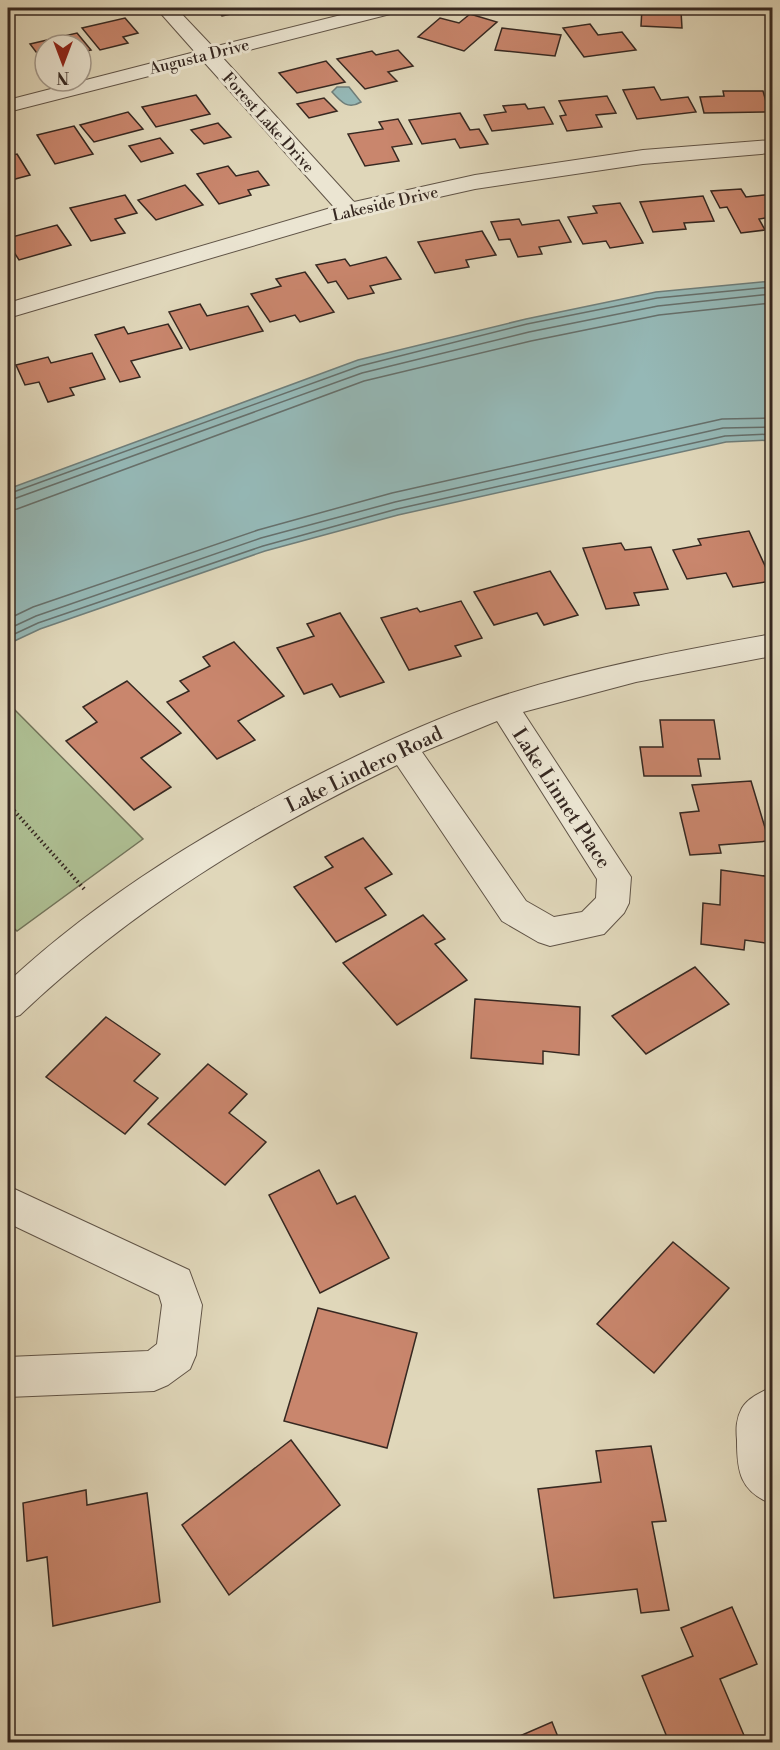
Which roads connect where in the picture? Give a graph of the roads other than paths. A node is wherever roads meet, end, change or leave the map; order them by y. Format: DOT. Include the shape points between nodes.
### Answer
graph roads {
  1 [pos="166,8"];
  2 [pos="391,8"];
  3 [pos="207,54"];
  4 [pos="8,106"];
  5 [pos="772,147"];
  6 [pos="349,210"];
  7 [pos="8,311"];
  8 [pos="772,645"];
  9 [pos="504,707"];
  10 [pos="402,748"];
  11 [pos="8,1004"];
  12 [pos="8,1204"];
  13 [pos="8,1377"];
  14 [pos="772,1408"];
  15 [pos="772,1483"];
  1 -- 3 [label="street, Forest Lake Drive"];
  2 -- 3 [label="street, Augusta Drive"];
  3 -- 4 [label="street, Augusta Drive"];
  3 -- 6 [label="street, Forest Lake Drive"];
  5 -- 6 [label="street, Lakeside Drive" via="643,157 475,182"];
  6 -- 7 [label="street, Lakeside Drive"];
  8 -- 9 [label="street, Lake Lindero Road" via="684,660"];
  9 -- 10 [label="street, Lake Lindero Road"];
  9 -- 10 [label="street, Lake Linnet Place" via="614,877 612,903 592,924 550,932 514,911"];
  10 -- 11 [label="street, Lake Lindero Road" via="272,813 184,867 48,964"];
  12 -- 13 [label="street" via="175,1283 182,1305 176,1355 154,1371"];
  14 -- 15 [label="street" via="757,1421 758,1467"];
}
